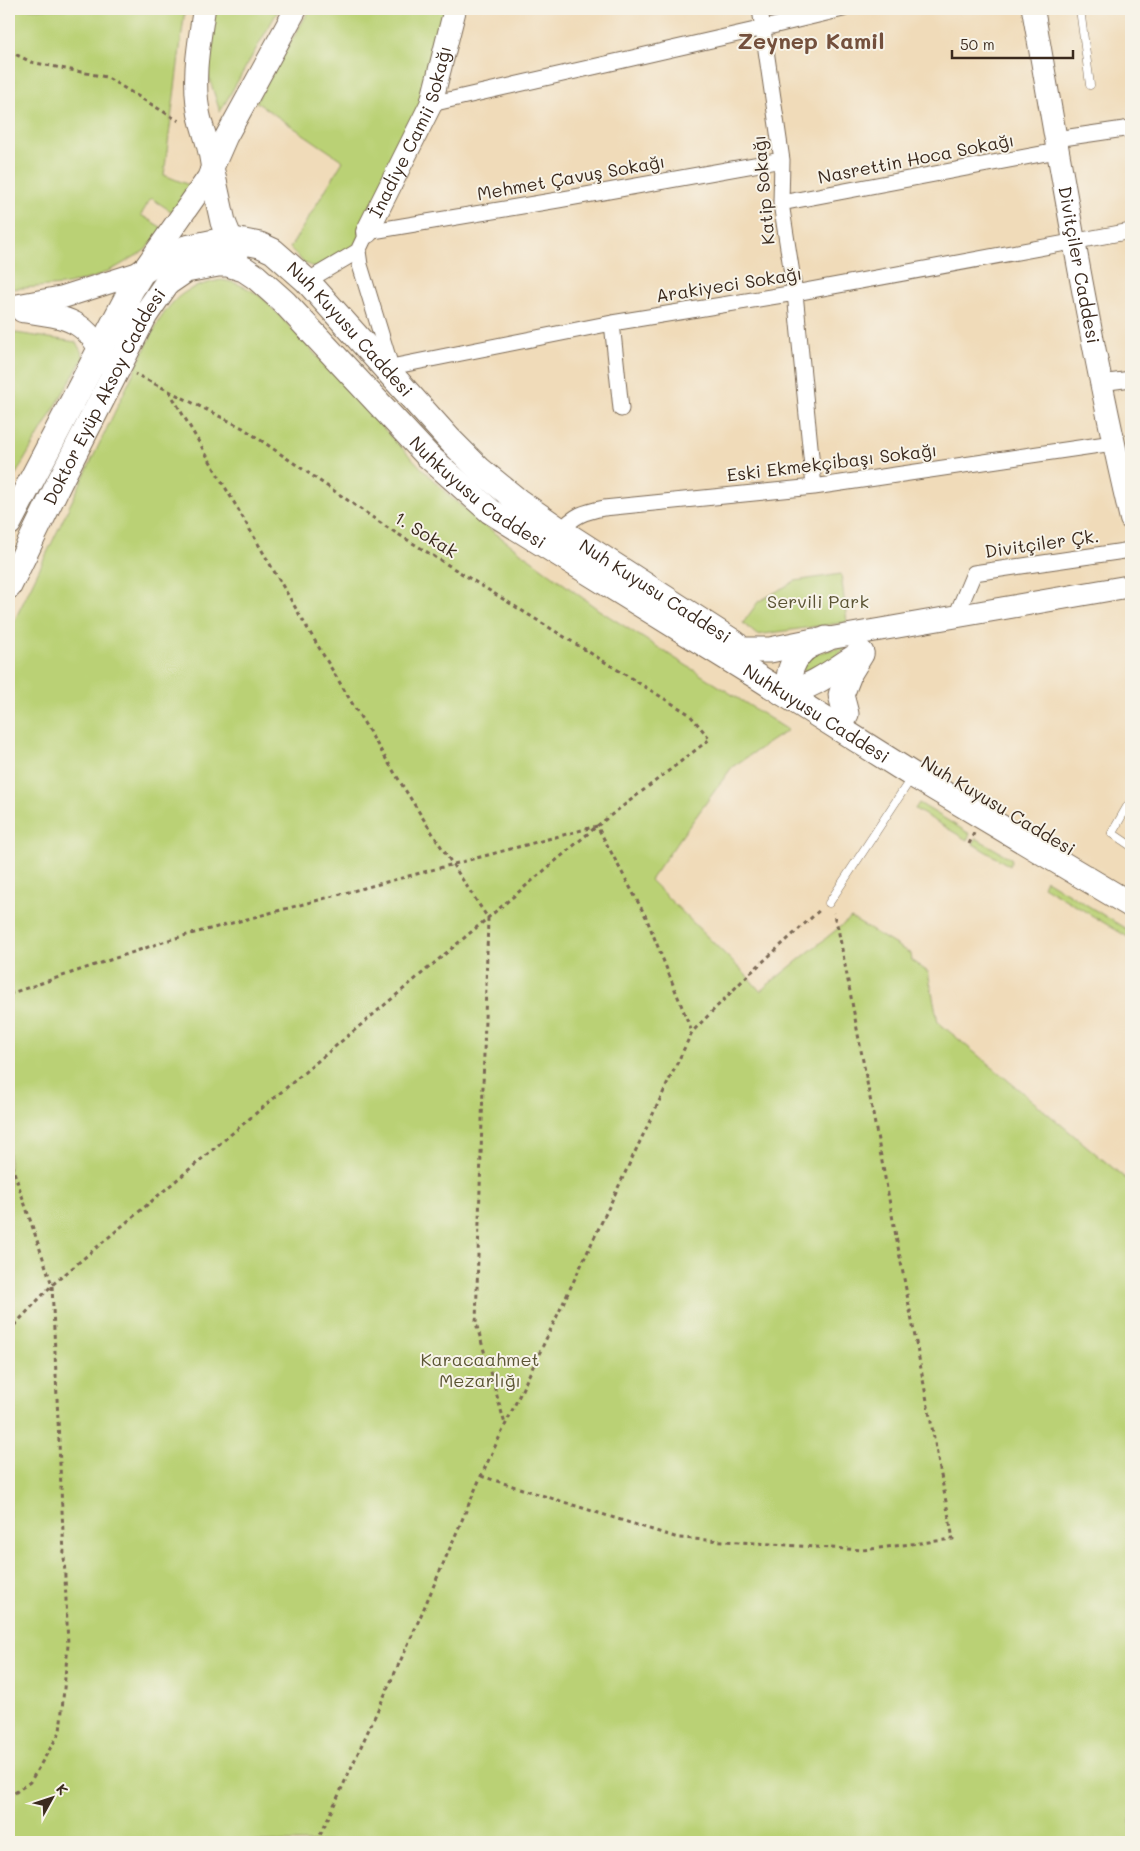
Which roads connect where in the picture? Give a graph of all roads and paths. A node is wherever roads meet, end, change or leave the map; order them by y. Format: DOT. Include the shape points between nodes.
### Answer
graph roads {
  1 [pos="204,9"];
  2 [pos="296,9"];
  3 [pos="455,9"];
  4 [pos="760,9"];
  5 [pos="843,9"];
  6 [pos="1033,9"];
  7 [pos="1080,9"];
  8 [pos="764,28"];
  9 [pos="9,51"];
  10 [pos="1090,85"];
  11 [pos="431,104"];
  12 [pos="179,121"];
  13 [pos="1131,128"];
  14 [pos="1057,145"];
  15 [pos="782,160"];
  16 [pos="212,172"];
  17 [pos="781,203"];
  18 [pos="1131,232"];
  19 [pos="229,240"];
  20 [pos="362,242"];
  21 [pos="1073,242"];
  22 [pos="244,269"];
  23 [pos="142,272"];
  24 [pos="307,281"];
  25 [pos="795,293"];
  26 [pos="9,308"];
  27 [pos="612,323"];
  28 [pos="100,348"];
  29 [pos="389,368"];
  30 [pos="116,372"];
  31 [pos="1131,379"];
  32 [pos="1101,383"];
  33 [pos="168,391"];
  34 [pos="621,409"];
  35 [pos="1114,443"];
  36 [pos="814,487"];
  37 [pos="1131,519"];
  38 [pos="9,523"];
  39 [pos="561,531"];
  40 [pos="1131,550"];
  41 [pos="9,586"];
  42 [pos="1131,586"];
  43 [pos="1131,602"];
  44 [pos="956,616"];
  45 [pos="826,639"];
  46 [pos="746,650"];
  47 [pos="861,653"];
  48 [pos="795,692"];
  49 [pos="846,714"];
  50 [pos="902,749"];
  51 [pos="938,771"];
  52 [pos="913,775"];
  53 [pos="1128,805"];
  54 [pos="597,826"];
  55 [pos="975,833"];
  56 [pos="968,844"];
  57 [pos="1131,846"];
  58 [pos="452,864"];
  59 [pos="1131,886"];
  60 [pos="829,902"];
  61 [pos="1131,905"];
  62 [pos="488,918"];
  63 [pos="9,994"];
  64 [pos="692,1032"];
  65 [pos="9,1157"];
  66 [pos="52,1285"];
  67 [pos="9,1331"];
  68 [pos="506,1425"];
  69 [pos="481,1476"];
  70 [pos="9,1796"];
  71 [pos="317,1842"];
  1 -- 16 [label="street" via="196,78 199,114 210,150"];
  2 -- 16 [label="street" via="226,137"];
  3 -- 11 [label="street, İnadiye Camii Sokağı"];
  4 -- 8 [label="street, Katip Sokağı"];
  5 -- 8 [label="street"];
  6 -- 14 [label="street, Divitçiler Caddesi"];
  7 -- 10 [label="lane"];
  8 -- 11 [label="street"];
  8 -- 15 [label="street, Katip Sokağı"];
  9 -- 12 [label="path" via="31,62 106,77"];
  11 -- 20 [label="street, İnadiye Camii Sokağı"];
  13 -- 14 [label="street, Nasrettin Hoca Sokağı"];
  14 -- 17 [label="street, Nasrettin Hoca Sokağı"];
  14 -- 21 [label="street, Divitçiler Caddesi"];
  15 -- 17 [label="street, Katip Sokağı"];
  15 -- 20 [label="street, Mehmet Çavuş Sokağı" via="558,200"];
  16 -- 19 [label="main road" via="216,199"];
  16 -- 23 [label="street"];
  17 -- 25 [label="street, Katip Sokağı"];
  18 -- 21 [label="street, Arakiyeci Sokağı"];
  19 -- 22 [label="main road"];
  19 -- 23 [label="main road, Doktor Eyüp Aksoy Caddesi" via="186,248"];
  19 -- 24 [label="main road, Nuh Kuyusu Caddesi" via="260,245 273,251"];
  20 -- 24 [label="street"];
  20 -- 29 [label="street" via="360,265"];
  21 -- 25 [label="street, Arakiyeci Sokağı"];
  21 -- 32 [label="street, Divitçiler Caddesi"];
  22 -- 30 [label="main road, Doktor Eyüp Aksoy Caddesi" via="228,264 208,265 186,270 172,279 145,315"];
  22 -- 48 [label="main road, Nuhkuyusu Caddesi" via="284,302 428,456 490,511"];
  23 -- 26 [label="street" via="63,297"];
  23 -- 28 [label="main road, Doktor Eyüp Aksoy Caddesi"];
  24 -- 29 [label="main road, Nuh Kuyusu Caddesi"];
  25 -- 27 [label="street, Arakiyeci Sokağı"];
  25 -- 36 [label="street, Katip Sokağı"];
  26 -- 28 [label="street" via="69,320 92,337"];
  27 -- 29 [label="street, Arakiyeci Sokağı"];
  27 -- 34 [label="street"];
  28 -- 30 [label="street"];
  28 -- 38 [label="main road, Doktor Eyüp Aksoy Caddesi"];
  29 -- 39 [label="main road, Nuh Kuyusu Caddesi" via="480,470"];
  30 -- 33 [label="path, 1. Sokak"];
  30 -- 41 [label="main road, Doktor Eyüp Aksoy Caddesi"];
  31 -- 32 [label="street"];
  32 -- 35 [label="street, Divitçiler Caddesi"];
  33 -- 54 [label="path, 1. Sokak" via="244,428 385,526 689,714 710,739"];
  33 -- 58 [label="path"];
  35 -- 36 [label="street, Eski Ekmekçibaşı Sokağı"];
  35 -- 37 [label="street, Divitçiler Caddesi"];
  36 -- 39 [label="street, Eski Ekmekçibaşı Sokağı" via="604,508 583,513"];
  39 -- 46 [label="main road, Nuh Kuyusu Caddesi"];
  40 -- 44 [label="street, Divitçiler Çk." via="974,573"];
  42 -- 44 [label="street"];
  43 -- 47 [label="street" via="880,644"];
  44 -- 45 [label="street"];
  45 -- 46 [label="main road" via="770,650"];
  45 -- 48 [label="main road" via="803,650 794,662"];
  46 -- 48 [label="main road, Nuh Kuyusu Caddesi"];
  47 -- 48 [label="main road"];
  47 -- 49 [label="main road" via="841,695"];
  48 -- 49 [label="main road, Nuh Kuyusu Caddesi"];
  48 -- 52 [label="main road, Nuhkuyusu Caddesi"];
  49 -- 50 [label="main road, Nuh Kuyusu Caddesi"];
  50 -- 51 [label="main road, Nuh Kuyusu Caddesi"];
  50 -- 52 [label="main road"];
  51 -- 52 [label="main road"];
  51 -- 59 [label="main road, Nuh Kuyusu Caddesi"];
  52 -- 60 [label="lane"];
  52 -- 61 [label="main road, Nuhkuyusu Caddesi"];
  53 -- 57 [label="lane" via="1112,833"];
  54 -- 58 [label="path"];
  54 -- 62 [label="path"];
  54 -- 64 [label="path" via="646,917"];
  55 -- 56 [label="path"];
  58 -- 62 [label="path"];
  58 -- 63 [label="path" via="172,939"];
  60 -- 64 [label="path" via="747,976"];
  60 -- 69 [label="path" via="838,928 953,1539 862,1550 678,1538"];
  62 -- 66 [label="path"];
  62 -- 68 [label="path" via="476,1323"];
  64 -- 68 [label="path"];
  65 -- 66 [label="path"];
  66 -- 67 [label="path"];
  66 -- 70 [label="path" via="68,1645 60,1732 30,1782"];
  68 -- 69 [label="path"];
  69 -- 71 [label="path"];
}
